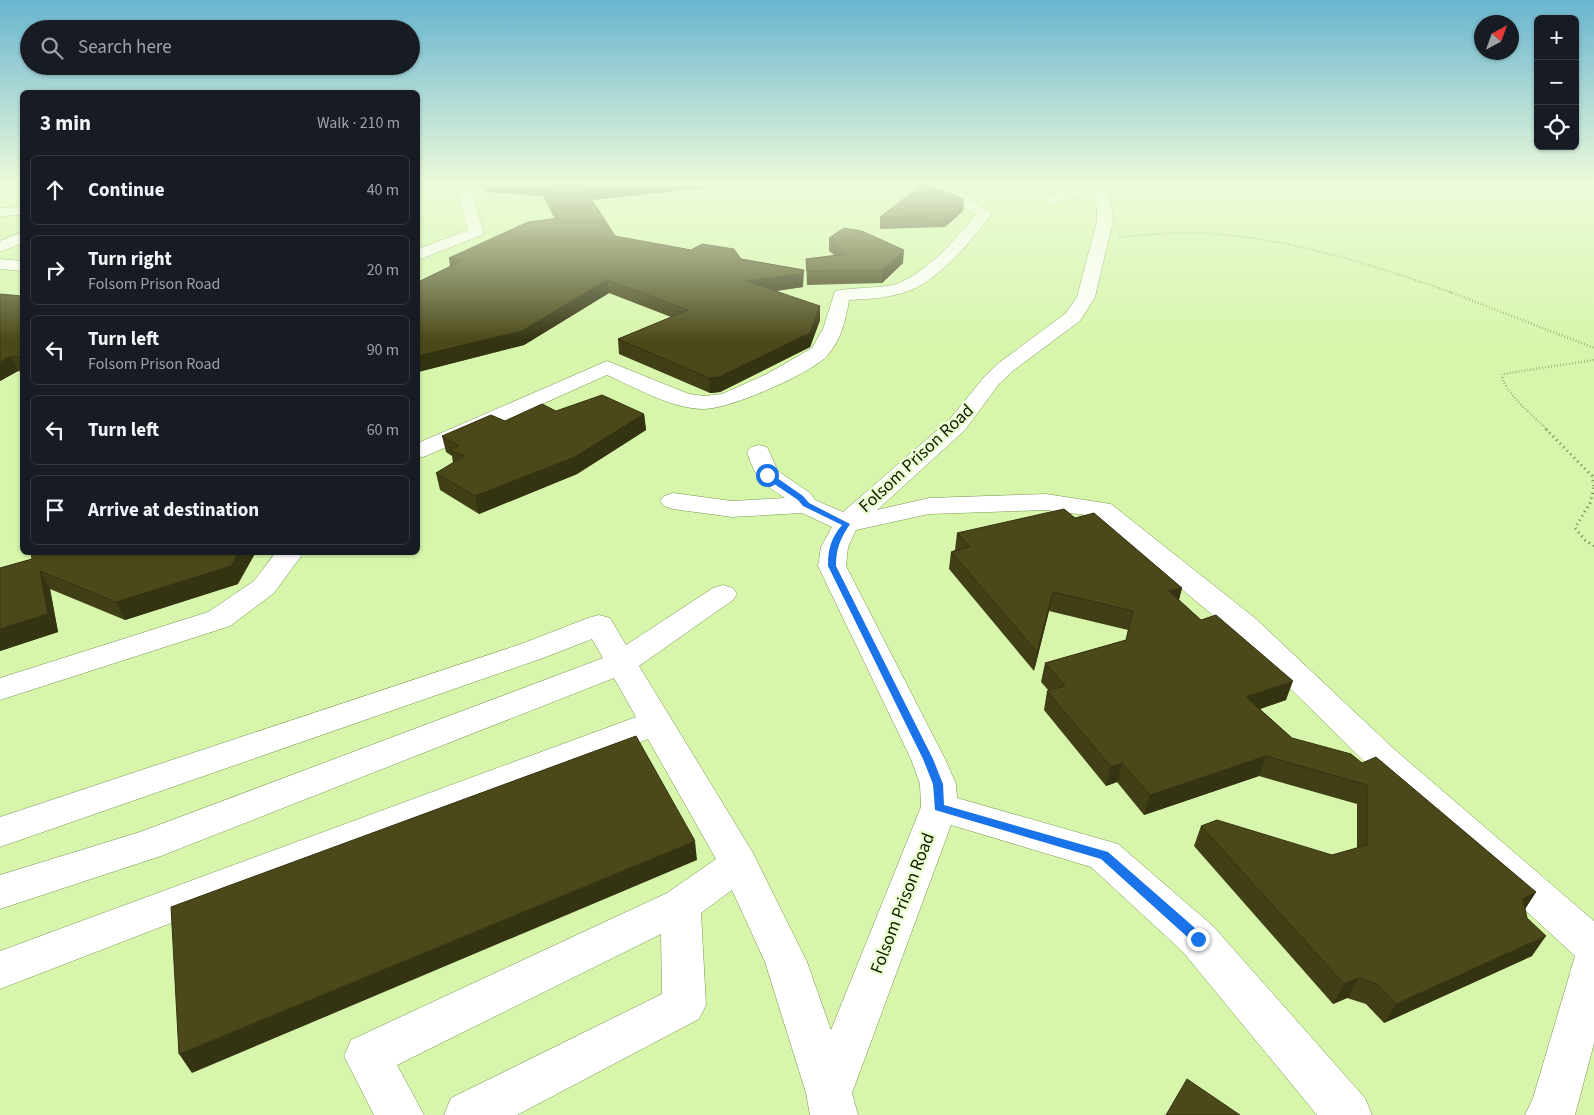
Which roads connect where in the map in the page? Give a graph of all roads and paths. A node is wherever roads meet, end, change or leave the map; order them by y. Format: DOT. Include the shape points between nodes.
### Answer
graph roads {
  1 [pos="463,237"];
  2 [pos="967,237"];
  3 [pos="1127,237"];
  4 [pos="1229,237"];
  5 [pos="1101,238"];
  6 [pos="420,254"];
  7 [pos="0,264"];
  8 [pos="20,266"];
  9 [pos="1594,348"];
  10 [pos="1594,360"];
  11 [pos="420,449"];
  12 [pos="759,452"];
  13 [pos="1594,487"];
  14 [pos="673,500"];
  15 [pos="806,505"];
  16 [pos="846,524"];
  17 [pos="1594,546"];
  18 [pos="290,555"];
  19 [pos="724,594"];
  20 [pos="621,663"];
  21 [pos="0,689"];
  22 [pos="656,724"];
  23 [pos="938,807"];
  24 [pos="0,832"];
  25 [pos="738,864"];
  26 [pos="0,892"];
  27 [pos="681,905"];
  28 [pos="1594,947"];
  29 [pos="1594,961"];
  30 [pos="0,970"];
  31 [pos="832,1104"];
  32 [pos="400,1115"];
  33 [pos="468,1115"];
  34 [pos="1348,1115"];
  35 [pos="1549,1115"];
  1 -- 6 [label="street"];
  2 -- 11 [label="street" via="907,286 841,295 837,315 823,349 733,397 705,404 685,400 607,367"];
  3 -- 5 [label="path"];
  4 -- 9 [label="path" via="1316,251 1421,280"];
  5 -- 16 [label="street, Folsom Prison Road" via="1086,296 1073,317 997,375 957,425"];
  7 -- 8 [label="street"];
  10 -- 13 [label="path" via="1511,371 1502,374 1502,380 1592,476"];
  12 -- 15 [label="street" via="767,475"];
  13 -- 17 [label="path" via="1590,503 1574,528"];
  14 -- 15 [label="street" via="732,509"];
  15 -- 16 [label="street"];
  16 -- 23 [label="street, Folsom Prison Road" via="832,551 832,566 928,759 938,784"];
  16 -- 28 [label="street" via="929,506 1046,502 1102,509 1244,625 1382,758"];
  18 -- 21 [label="street" via="264,587 219,619"];
  19 -- 20 [label="street"];
  20 -- 22 [label="street, Folsom Prison Road"];
  20 -- 24 [label="street, Folsom Prison Road" via="599,625 532,651"];
  20 -- 26 [label="street" via="148,845"];
  22 -- 25 [label="street, Folsom Prison Road"];
  22 -- 30 [label="street"];
  23 -- 31 [label="street, Folsom Prison Road"];
  23 -- 34 [label="street" via="1104,855 1198,939"];
  25 -- 27 [label="street"];
  25 -- 31 [label="street, Folsom Prison Road" via="786,962"];
  27 -- 32 [label="street" via="366,1056"];
  27 -- 33 [label="street" via="684,1005"];
  29 -- 35 [label="street" via="1552,1114"];
}
